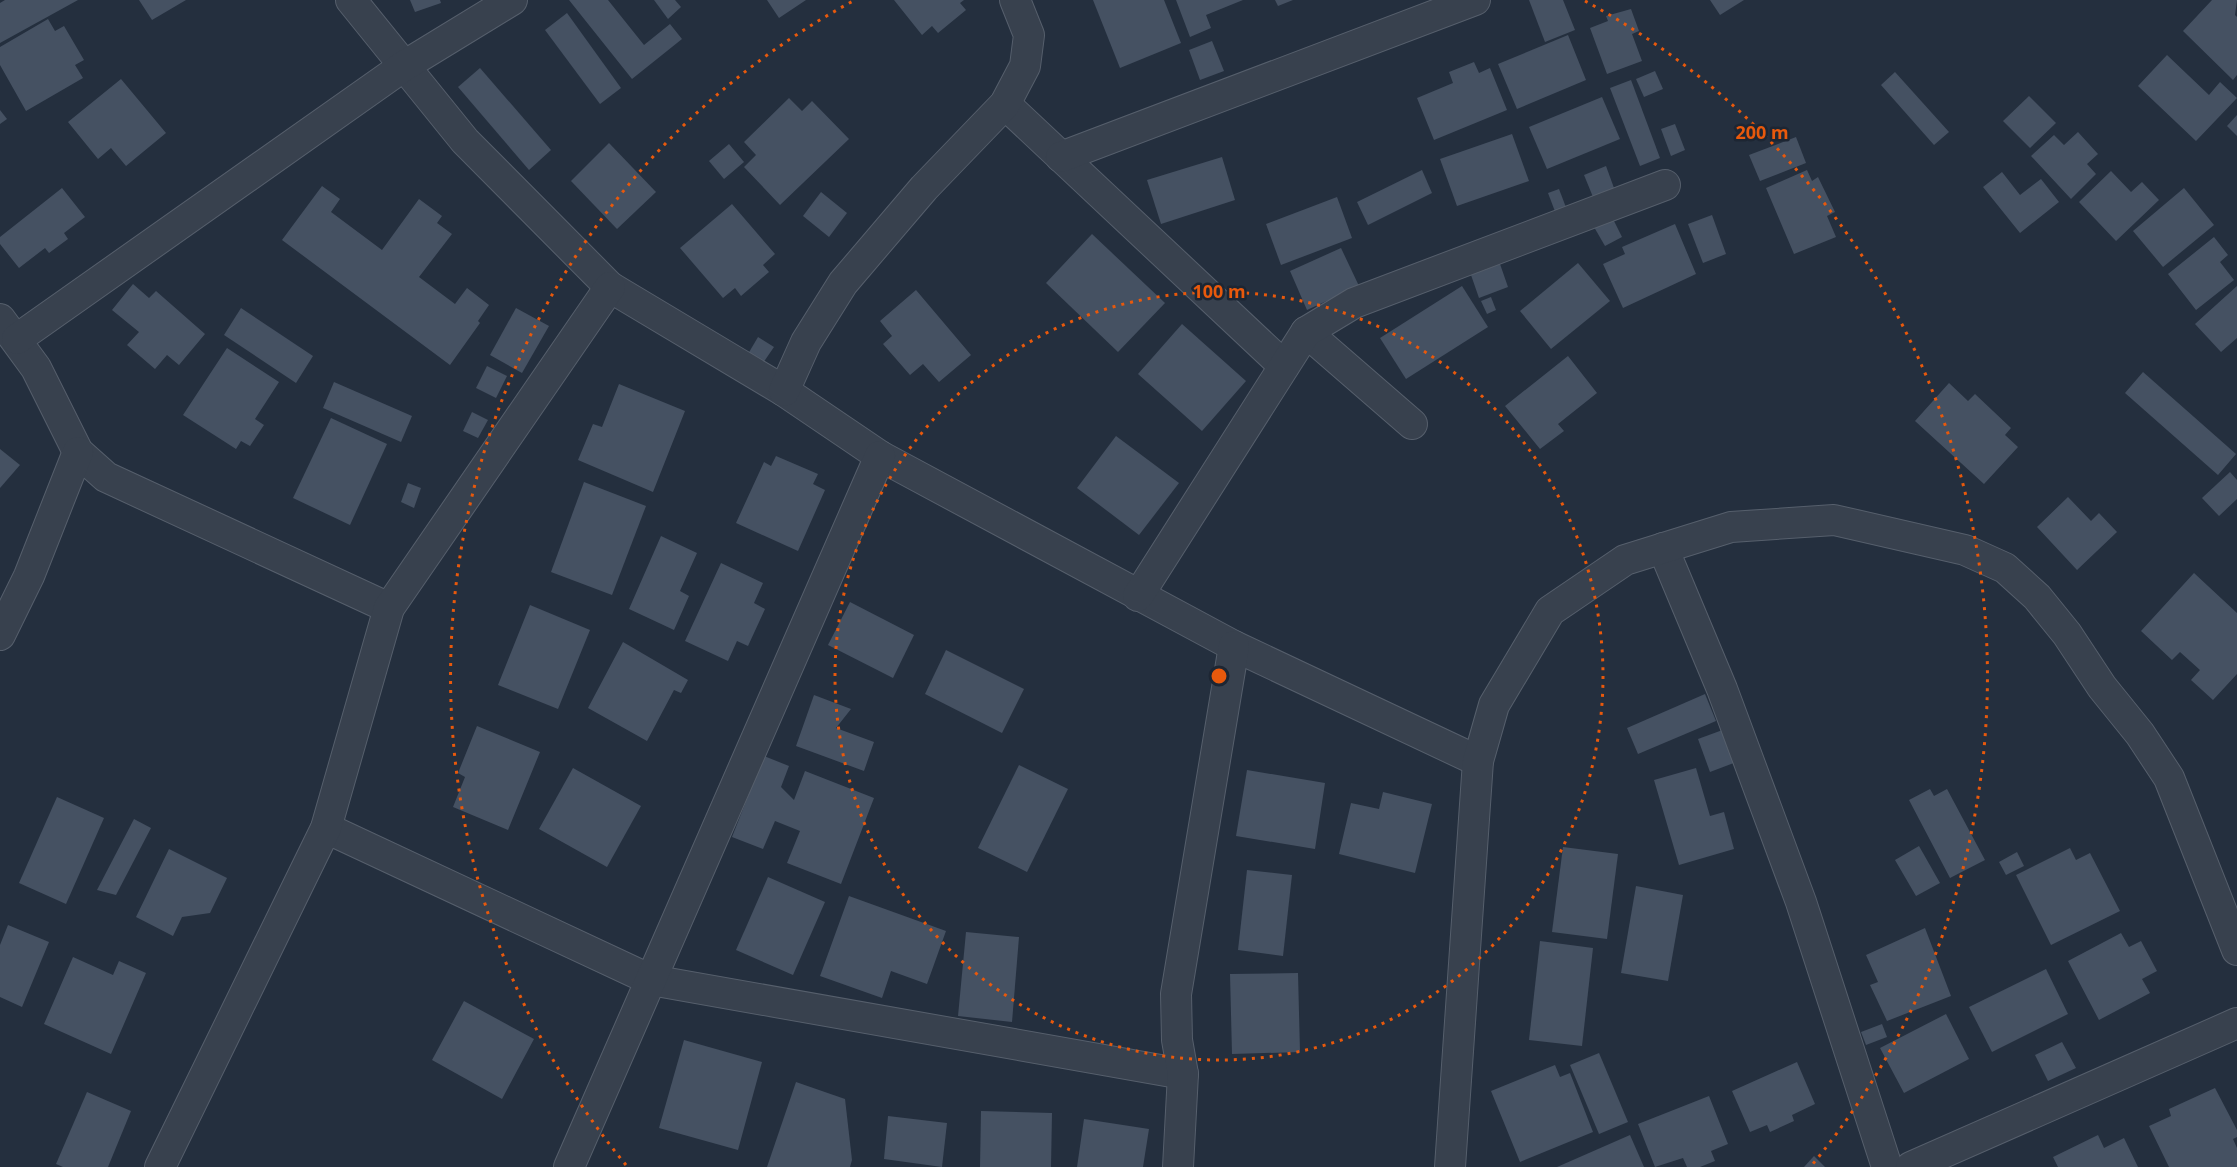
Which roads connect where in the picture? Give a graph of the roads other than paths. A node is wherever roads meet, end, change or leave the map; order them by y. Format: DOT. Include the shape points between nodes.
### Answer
graph roads {
  1 [pos="351,0"];
  2 [pos="512,0"];
  3 [pos="1015,0"];
  4 [pos="1475,0"];
  5 [pos="404,66"];
  6 [pos="1005,104"];
  7 [pos="1061,157"];
  8 [pos="1665,185"];
  9 [pos="610,287"];
  10 [pos="9,329"];
  11 [pos="1306,332"];
  12 [pos="1284,366"];
  13 [pos="784,391"];
  14 [pos="1412,424"];
  15 [pos="78,452"];
  16 [pos="880,456"];
  17 [pos="1663,548"];
  18 [pos="1138,596"];
  19 [pos="389,608"];
  20 [pos="0,635"];
  21 [pos="1234,646"];
  22 [pos="1478,761"];
  23 [pos="326,828"];
  24 [pos="2237,950"];
  25 [pos="651,980"];
  26 [pos="2237,1023"];
  27 [pos="1183,1074"];
  28 [pos="160,1167"];
  29 [pos="569,1167"];
  30 [pos="1178,1167"];
  31 [pos="1450,1167"];
  32 [pos="1887,1167"];
  33 [pos="1911,1167"];
  1 -- 5 [label="street"];
  2 -- 5 [label="street"];
  3 -- 6 [label="street" via="1029,35 1025,66"];
  4 -- 7 [label="street"];
  5 -- 9 [label="street" via="465,141"];
  5 -- 10 [label="street"];
  6 -- 7 [label="street"];
  6 -- 13 [label="street" via="924,188 843,283 806,342"];
  7 -- 12 [label="street"];
  8 -- 11 [label="street" via="1354,303"];
  9 -- 13 [label="street"];
  9 -- 19 [label="street"];
  10 -- 15 [label="street" via="36,368"];
  11 -- 12 [label="street"];
  11 -- 14 [label="street"];
  12 -- 18 [label="street"];
  13 -- 16 [label="street"];
  15 -- 19 [label="street" via="106,477"];
  15 -- 20 [label="street" via="29,576"];
  16 -- 18 [label="street"];
  16 -- 25 [label="street"];
  17 -- 22 [label="street" via="1625,560 1550,611 1494,705"];
  17 -- 24 [label="street" via="1731,527 1834,520 1965,550 2005,568 2037,597 2067,634 2169,778"];
  17 -- 32 [label="street" via="1722,689 1797,891"];
  18 -- 21 [label="street"];
  19 -- 23 [label="street"];
  21 -- 22 [label="street"];
  21 -- 27 [label="street" via="1176,994 1177,1040"];
  22 -- 31 [label="street"];
  23 -- 25 [label="street"];
  23 -- 28 [label="street"];
  25 -- 27 [label="street"];
  25 -- 29 [label="street"];
  26 -- 33 [label="street"];
  27 -- 30 [label="street"];
}
